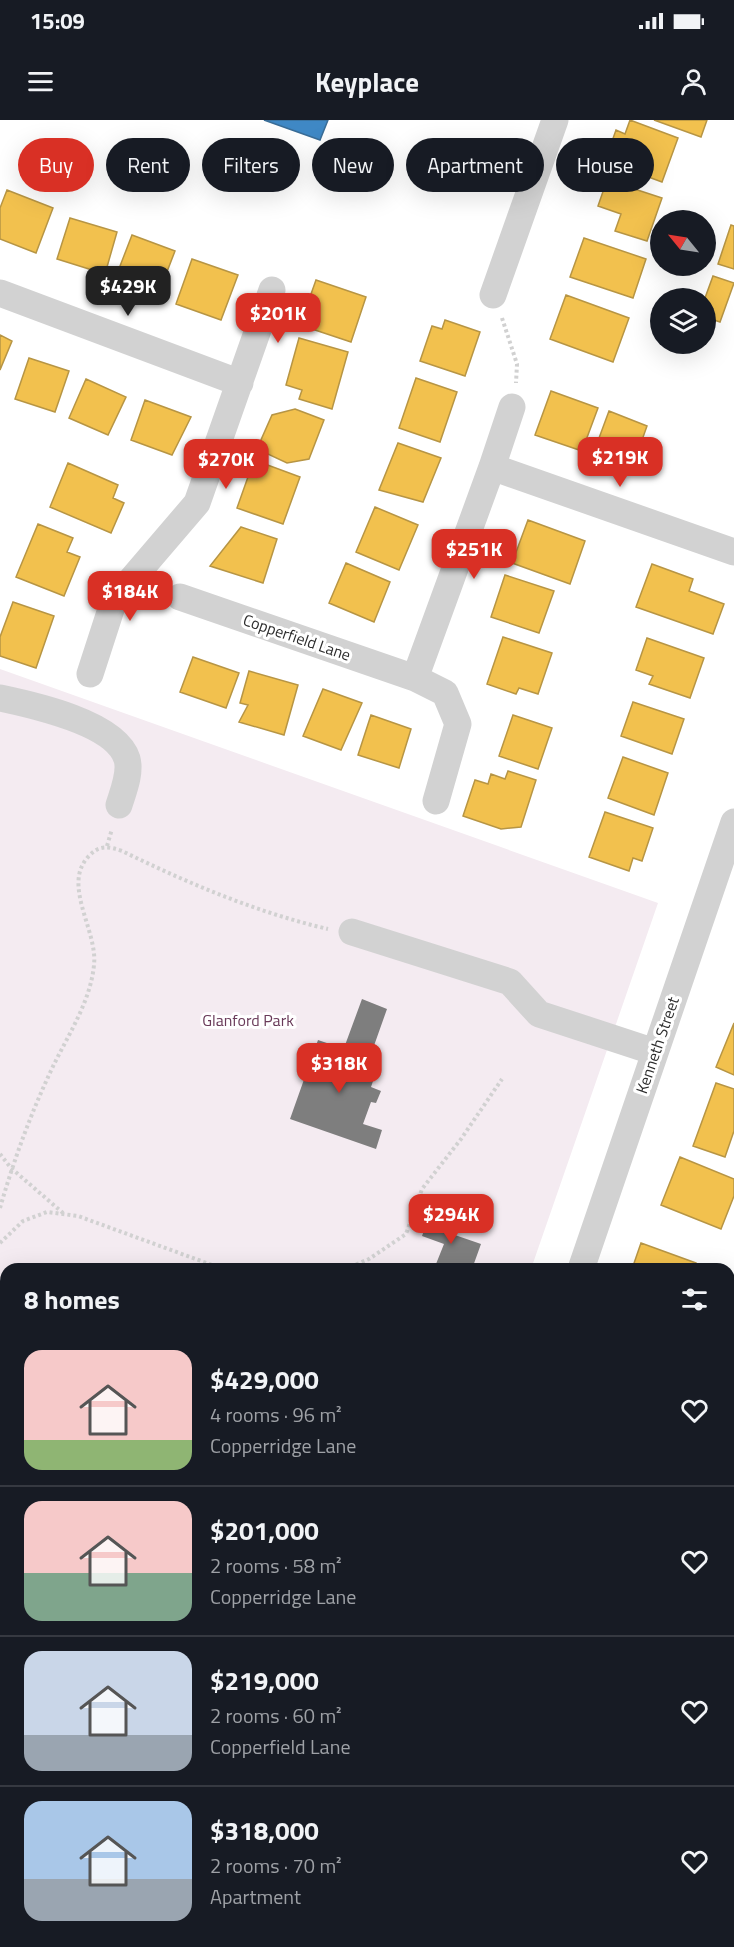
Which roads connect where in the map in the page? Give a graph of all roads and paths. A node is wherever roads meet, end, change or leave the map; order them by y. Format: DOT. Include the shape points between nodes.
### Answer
graph roads {
  1 [pos="555,120"];
  2 [pos="272,290"];
  3 [pos="0,293"];
  4 [pos="493,295"];
  5 [pos="240,383"];
  6 [pos="512,407"];
  7 [pos="492,467"];
  8 [pos="734,552"];
  9 [pos="180,597"];
  10 [pos="90,674"];
  11 [pos="414,678"];
  12 [pos="0,698"];
  13 [pos="436,801"];
  14 [pos="119,805"];
  15 [pos="734,822"];
  16 [pos="315,926"];
  17 [pos="352,932"];
  18 [pos="655,1053"];
  19 [pos="502,1079"];
  20 [pos="0,1154"];
  21 [pos="11,1168"];
  22 [pos="0,1208"];
  23 [pos="65,1215"];
  24 [pos="0,1243"];
  25 [pos="207,1263"];
  26 [pos="359,1263"];
  27 [pos="583,1263"];
  1 -- 4 [label="street"];
  2 -- 5 [label="street"];
  3 -- 5 [label="street"];
  4 -- 6 [label="path" via="517,364"];
  5 -- 10 [label="street" via="197,503 114,600"];
  6 -- 7 [label="street"];
  7 -- 8 [label="street"];
  7 -- 11 [label="street"];
  9 -- 11 [label="street, Copperfield Lane"];
  11 -- 13 [label="street, Copperfield Lane" via="445,693 458,724"];
  12 -- 14 [label="street" via="62,714 100,730 120,745 128,761"];
  15 -- 18 [label="street, Kenneth Street"];
  16 -- 21 [label="path" via="236,901 122,851 107,846 94,850 77,876 94,963 88,995 49,1075"];
  17 -- 18 [label="street" via="510,982 539,1014"];
  18 -- 27 [label="street, Kenneth Street"];
  19 -- 26 [label="path" via="422,1189 406,1234"];
  20 -- 21 [label="path"];
  21 -- 22 [label="path"];
  21 -- 23 [label="path"];
  23 -- 24 [label="path" via="47,1212 23,1221"];
  23 -- 25 [label="path" via="78,1216"];
}
